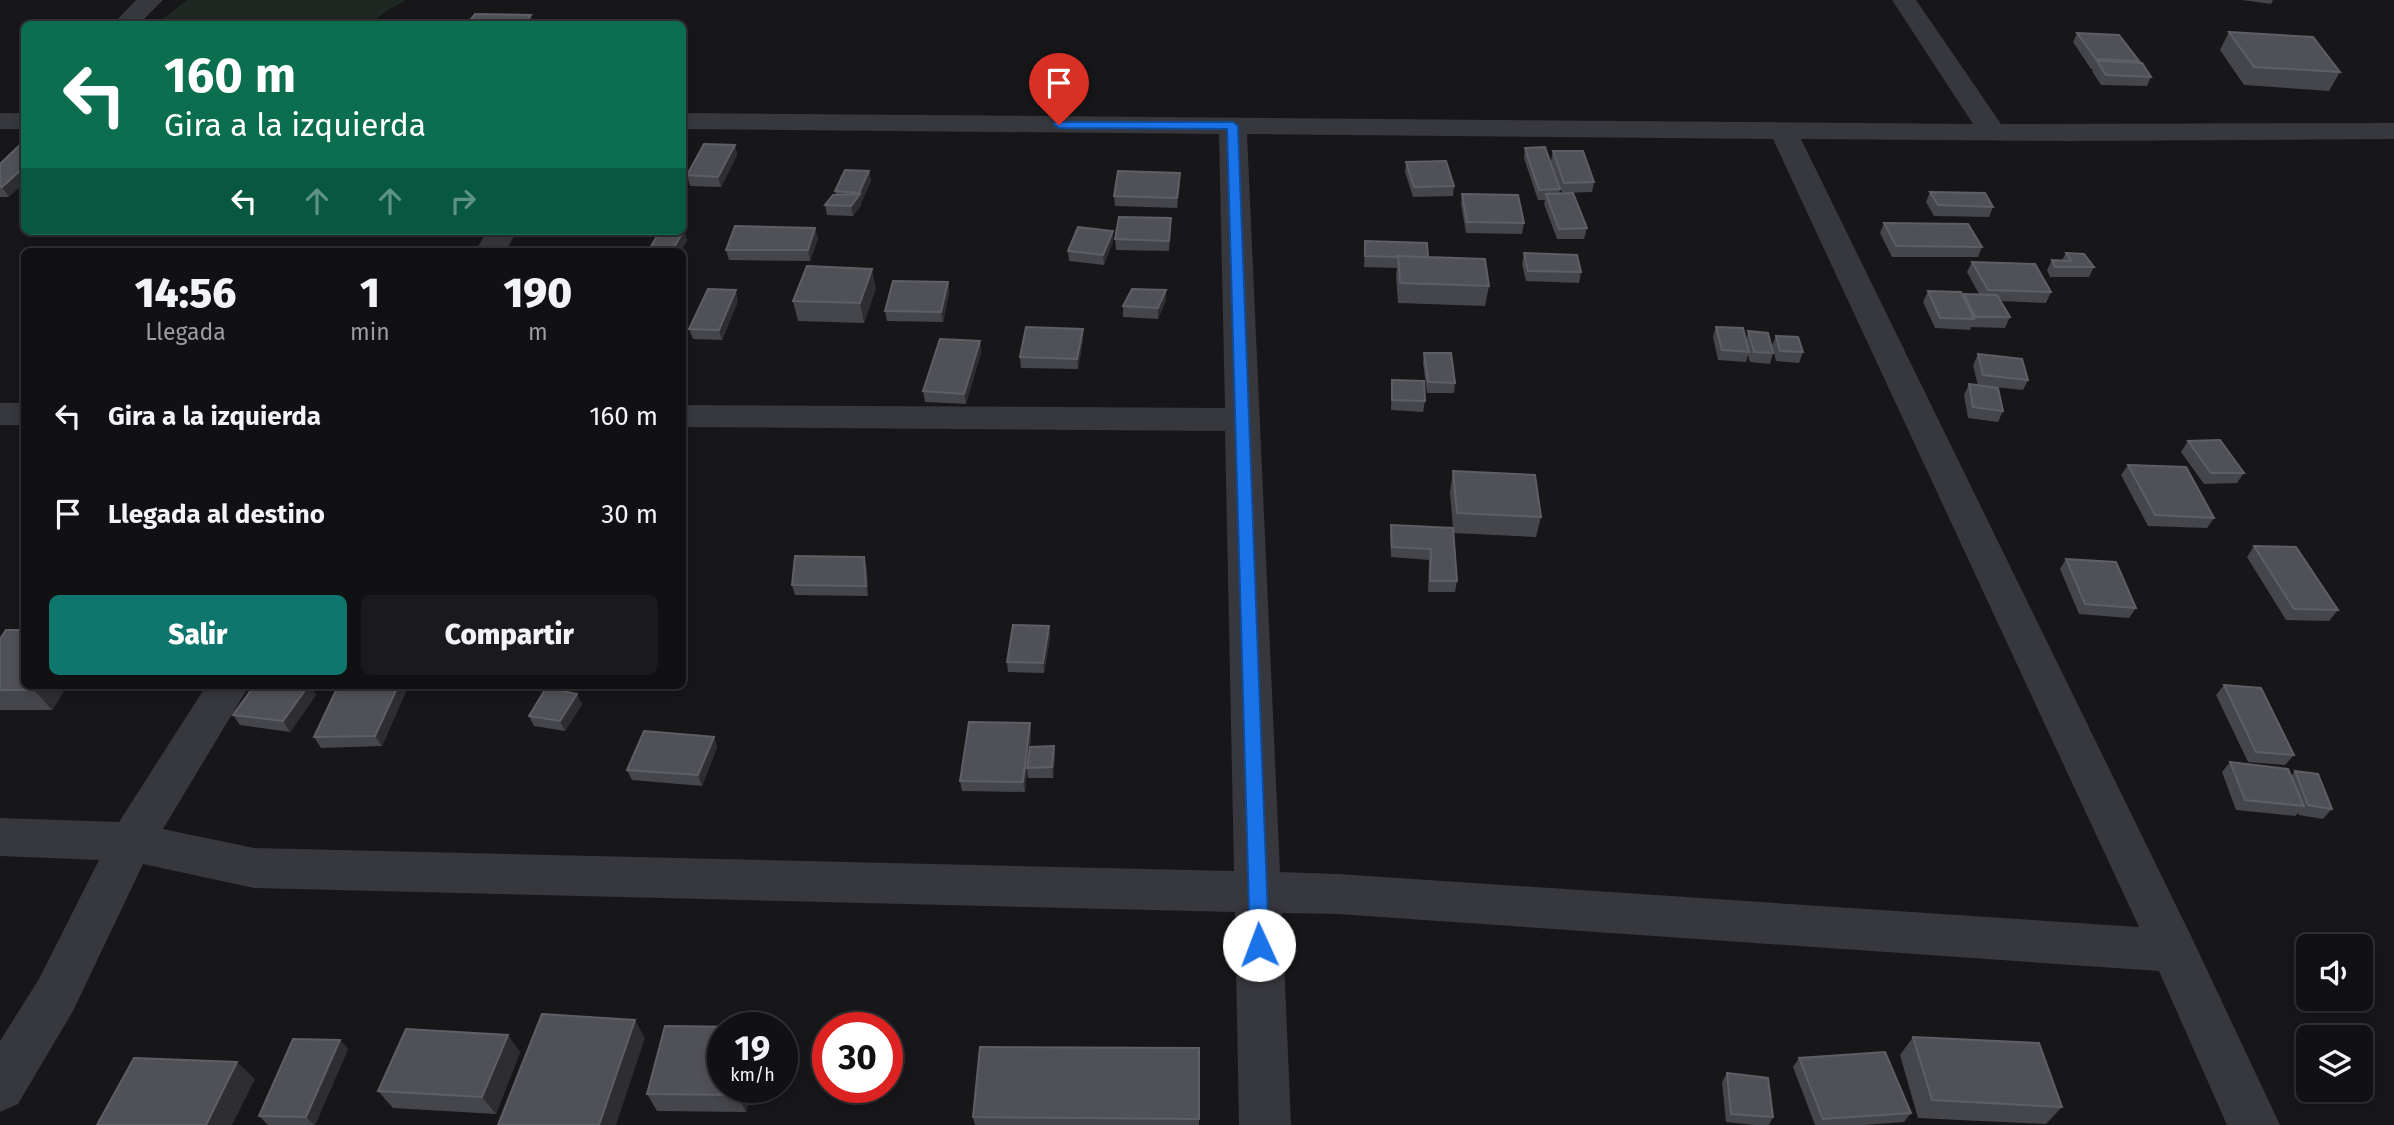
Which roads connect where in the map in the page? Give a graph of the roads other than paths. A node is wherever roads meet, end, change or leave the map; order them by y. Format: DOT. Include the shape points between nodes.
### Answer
graph roads {
  1 [pos="150,0"];
  2 [pos="1904,0"];
  3 [pos="128,21"];
  4 [pos="0,121"];
  5 [pos="21,121"];
  6 [pos="686,121"];
  7 [pos="1233,126"];
  8 [pos="1783,130"];
  9 [pos="2394,131"];
  10 [pos="1992,132"];
  11 [pos="0,414"];
  12 [pos="21,414"];
  13 [pos="686,416"];
  14 [pos="1242,420"];
  15 [pos="226,689"];
  16 [pos="0,837"];
  17 [pos="131,842"];
  18 [pos="1258,894"];
  19 [pos="2174,951"];
  20 [pos="0,1087"];
  21 [pos="1265,1125"];
  22 [pos="2254,1125"];
  1 -- 3 [label="street"];
  2 -- 10 [label="street"];
  4 -- 5 [label="street"];
  6 -- 7 [label="street"];
  7 -- 8 [label="street"];
  7 -- 14 [label="street"];
  8 -- 10 [label="street"];
  8 -- 19 [label="street"];
  9 -- 10 [label="street"];
  11 -- 12 [label="street"];
  13 -- 14 [label="street"];
  14 -- 18 [label="street"];
  15 -- 17 [label="street"];
  16 -- 17 [label="street"];
  17 -- 18 [label="street" via="254,868"];
  17 -- 20 [label="street" via="56,995"];
  18 -- 19 [label="street" via="1351,895"];
  18 -- 21 [label="street"];
  19 -- 22 [label="street"];
}
